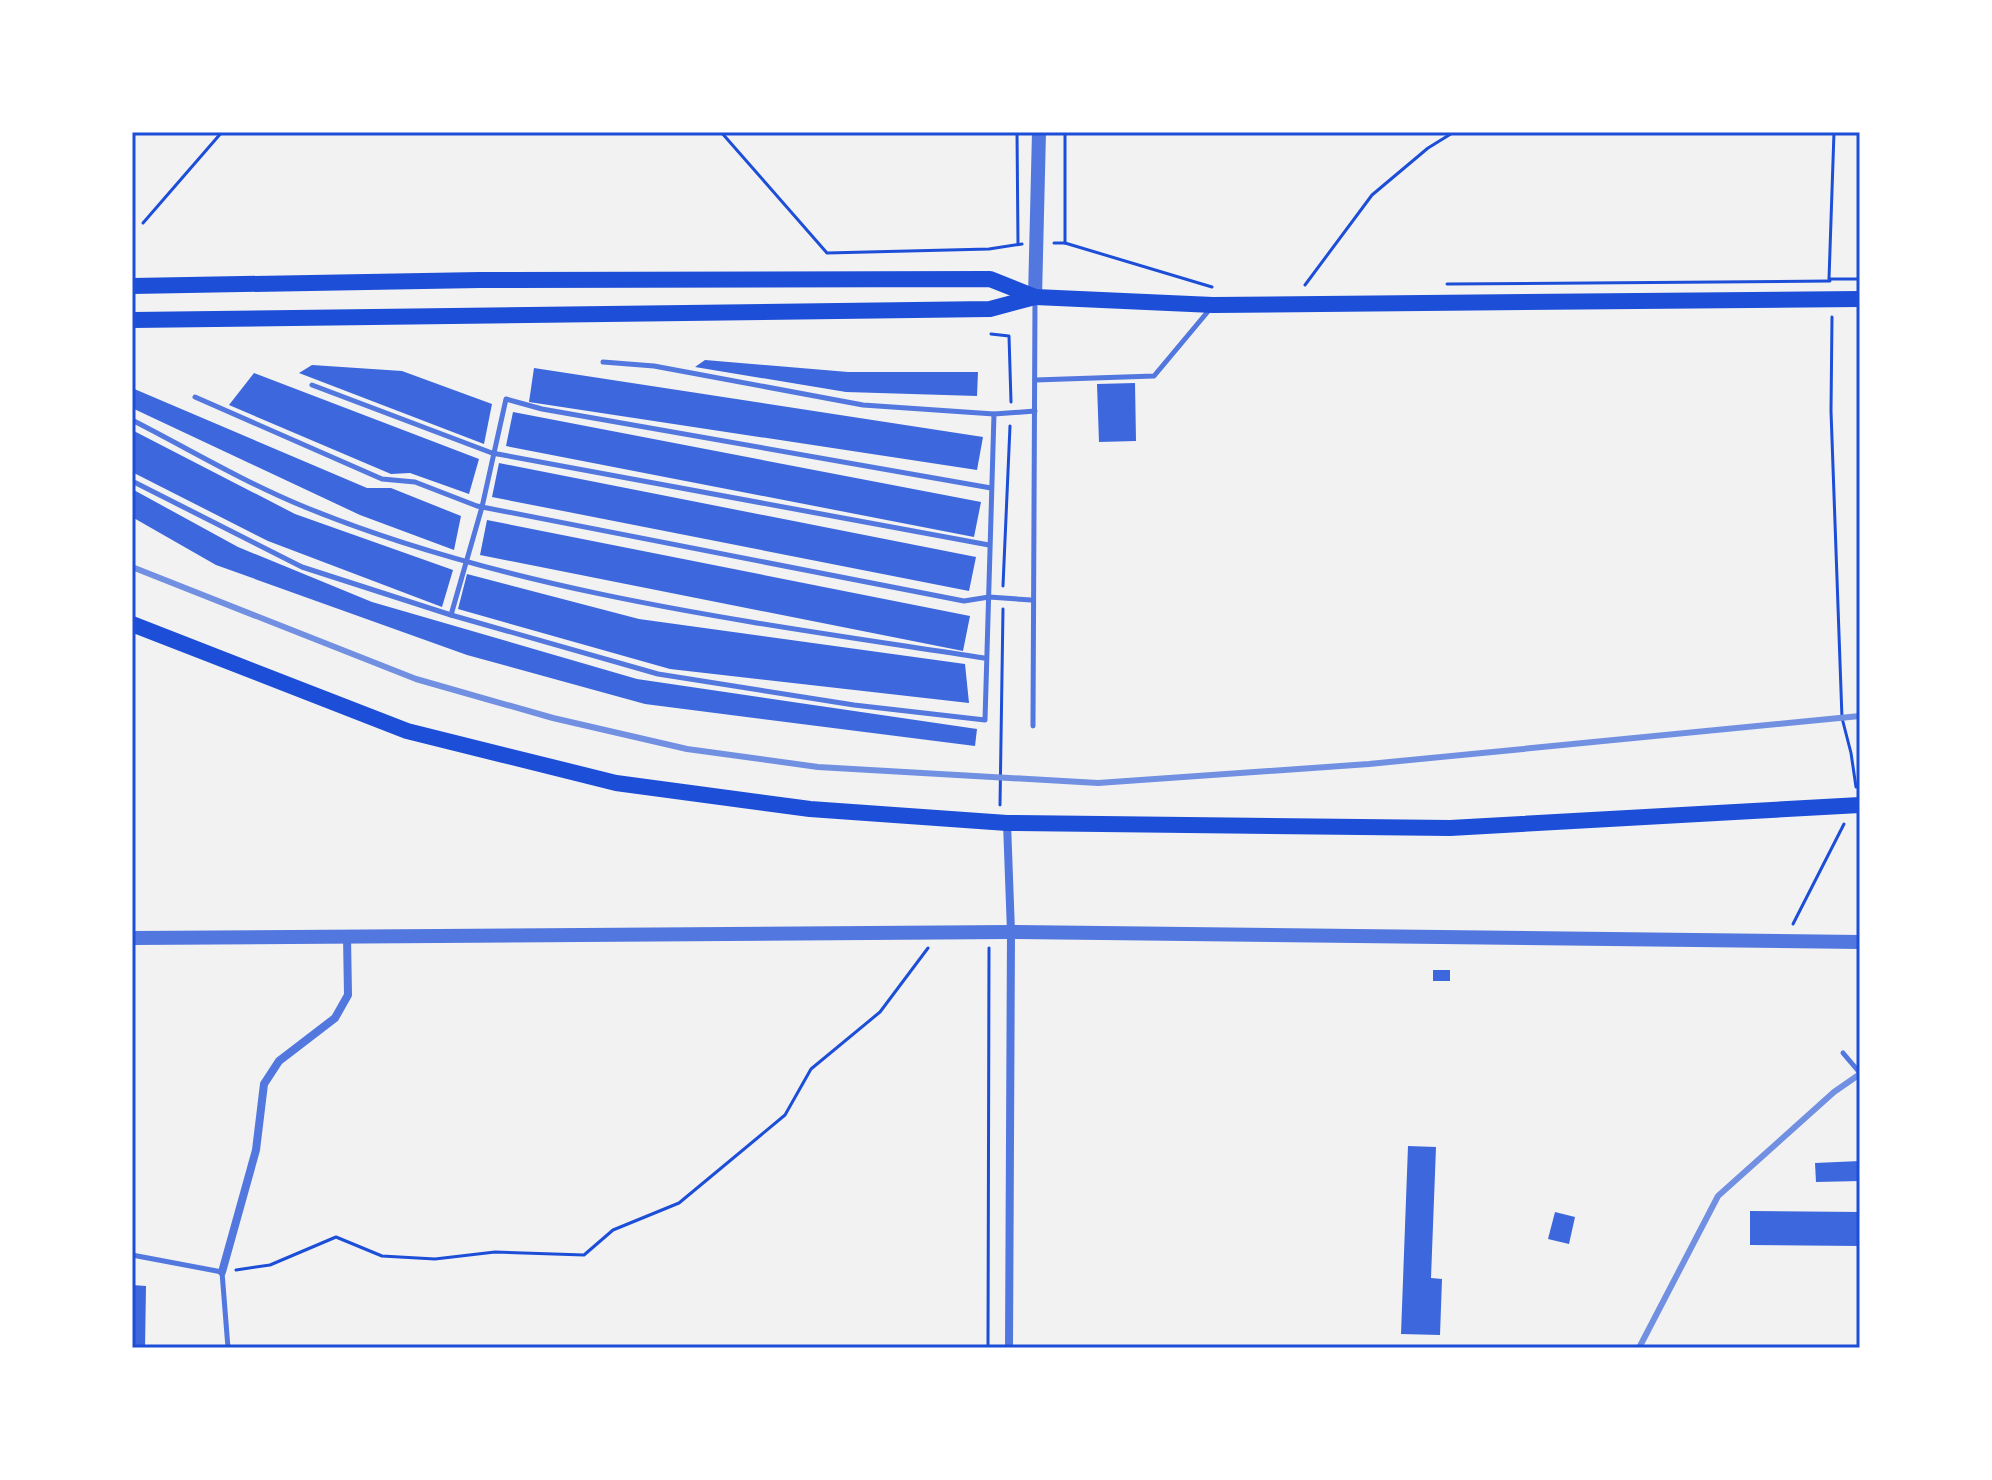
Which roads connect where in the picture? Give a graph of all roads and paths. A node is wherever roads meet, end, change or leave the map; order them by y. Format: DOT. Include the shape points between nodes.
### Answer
graph roads {
  1 [pos="222,132"];
  2 [pos="721,132"];
  3 [pos="1017,132"];
  4 [pos="1039,132"];
  5 [pos="1065,132"];
  6 [pos="1454,132"];
  7 [pos="1834,132"];
  8 [pos="143,223"];
  9 [pos="1036,242"];
  10 [pos="1065,243"];
  11 [pos="1018,245"];
  12 [pos="1829,279"];
  13 [pos="1860,279"];
  14 [pos="1432,284"];
  15 [pos="1321,285"];
  16 [pos="132,286"];
  17 [pos="1227,286"];
  18 [pos="1035,297"];
  19 [pos="1832,299"];
  20 [pos="1860,299"];
  21 [pos="1213,305"];
  22 [pos="132,320"];
  23 [pos="991,334"];
  24 [pos="603,362"];
  25 [pos="1035,380"];
  26 [pos="312,385"];
  27 [pos="195,397"];
  28 [pos="1035,411"];
  29 [pos="1011,412"];
  30 [pos="994,414"];
  31 [pos="132,420"];
  32 [pos="492,453"];
  33 [pos="132,481"];
  34 [pos="991,488"];
  35 [pos="482,507"];
  36 [pos="989,545"];
  37 [pos="465,561"];
  38 [pos="989,597"];
  39 [pos="1003,598"];
  40 [pos="1031,600"];
  41 [pos="451,615"];
  42 [pos="132,624"];
  43 [pos="984,658"];
  44 [pos="1033,726"];
  45 [pos="1857,805"];
  46 [pos="1007,823"];
  47 [pos="940,932"];
  48 [pos="989,932"];
  49 [pos="1011,932"];
  50 [pos="347,937"];
  51 [pos="132,938"];
  52 [pos="1784,941"];
  53 [pos="1860,942"];
  54 [pos="1843,1053"];
  55 [pos="1860,1073"];
  56 [pos="132,1255"];
  57 [pos="222,1272"];
  58 [pos="228,1348"];
  59 [pos="988,1348"];
  60 [pos="1009,1348"];
  1 -- 8 [label="path"];
  2 -- 11 [label="path" via="827,253"];
  3 -- 11 [label="path"];
  4 -- 9 [label="street"];
  5 -- 10 [label="path"];
  6 -- 15 [label="path" via="1372,195 1305,285"];
  7 -- 12 [label="path"];
  9 -- 10 [label="path"];
  9 -- 11 [label="path"];
  9 -- 18 [label="street"];
  10 -- 17 [label="path" via="1211,287"];
  12 -- 13 [label="path"];
  12 -- 14 [label="path"];
  12 -- 19 [label="path"];
  16 -- 18 [label="main road" via="990,279"];
  18 -- 21 [label="main road"];
  18 -- 22 [label="main road" via="990,309"];
  18 -- 25 [label="lane"];
  19 -- 20 [label="main road"];
  19 -- 21 [label="main road"];
  19 -- 45 [label="path" via="1842,718"];
  21 -- 25 [label="lane" via="1154,376"];
  23 -- 29 [label="path" via="1009,336"];
  24 -- 30 [label="lane" via="654,366 863,405"];
  25 -- 28 [label="lane"];
  26 -- 32 [label="lane"];
  27 -- 35 [label="lane" via="382,479 415,482"];
  28 -- 29 [label="lane"];
  28 -- 40 [label="lane"];
  29 -- 30 [label="lane"];
  29 -- 39 [label="path"];
  30 -- 34 [label="lane"];
  31 -- 37 [label="lane" via="299,505"];
  32 -- 34 [label="lane" via="506,399"];
  32 -- 35 [label="lane"];
  32 -- 36 [label="lane"];
  33 -- 41 [label="lane" via="302,567"];
  34 -- 36 [label="lane"];
  35 -- 37 [label="lane"];
  35 -- 38 [label="lane" via="964,601"];
  36 -- 38 [label="lane"];
  37 -- 41 [label="lane"];
  37 -- 43 [label="lane" via="682,611"];
  38 -- 39 [label="lane"];
  38 -- 43 [label="lane"];
  39 -- 40 [label="lane"];
  39 -- 46 [label="path" via="998,801"];
  40 -- 44 [label="lane"];
  41 -- 43 [label="lane" via="658,674 985,720"];
  42 -- 46 [label="main road" via="407,731 616,783 810,809"];
  45 -- 46 [label="main road" via="1450,828"];
  45 -- 52 [label="path" via="1809,885"];
  46 -- 49 [label="street"];
  47 -- 48 [label="street"];
  47 -- 50 [label="street"];
  47 -- 57 [label="path" via="880,1012 811,1069 785,1115 679,1203 613,1230 584,1255 382,1256 336,1237 270,1265"];
  48 -- 49 [label="street"];
  48 -- 59 [label="path"];
  49 -- 52 [label="street"];
  49 -- 60 [label="street"];
  50 -- 51 [label="street"];
  50 -- 57 [label="street" via="348,995 335,1018 279,1061 264,1084 256,1150"];
  52 -- 53 [label="street"];
  54 -- 55 [label="lane"];
  56 -- 57 [label="lane"];
  57 -- 58 [label="lane"];
}
